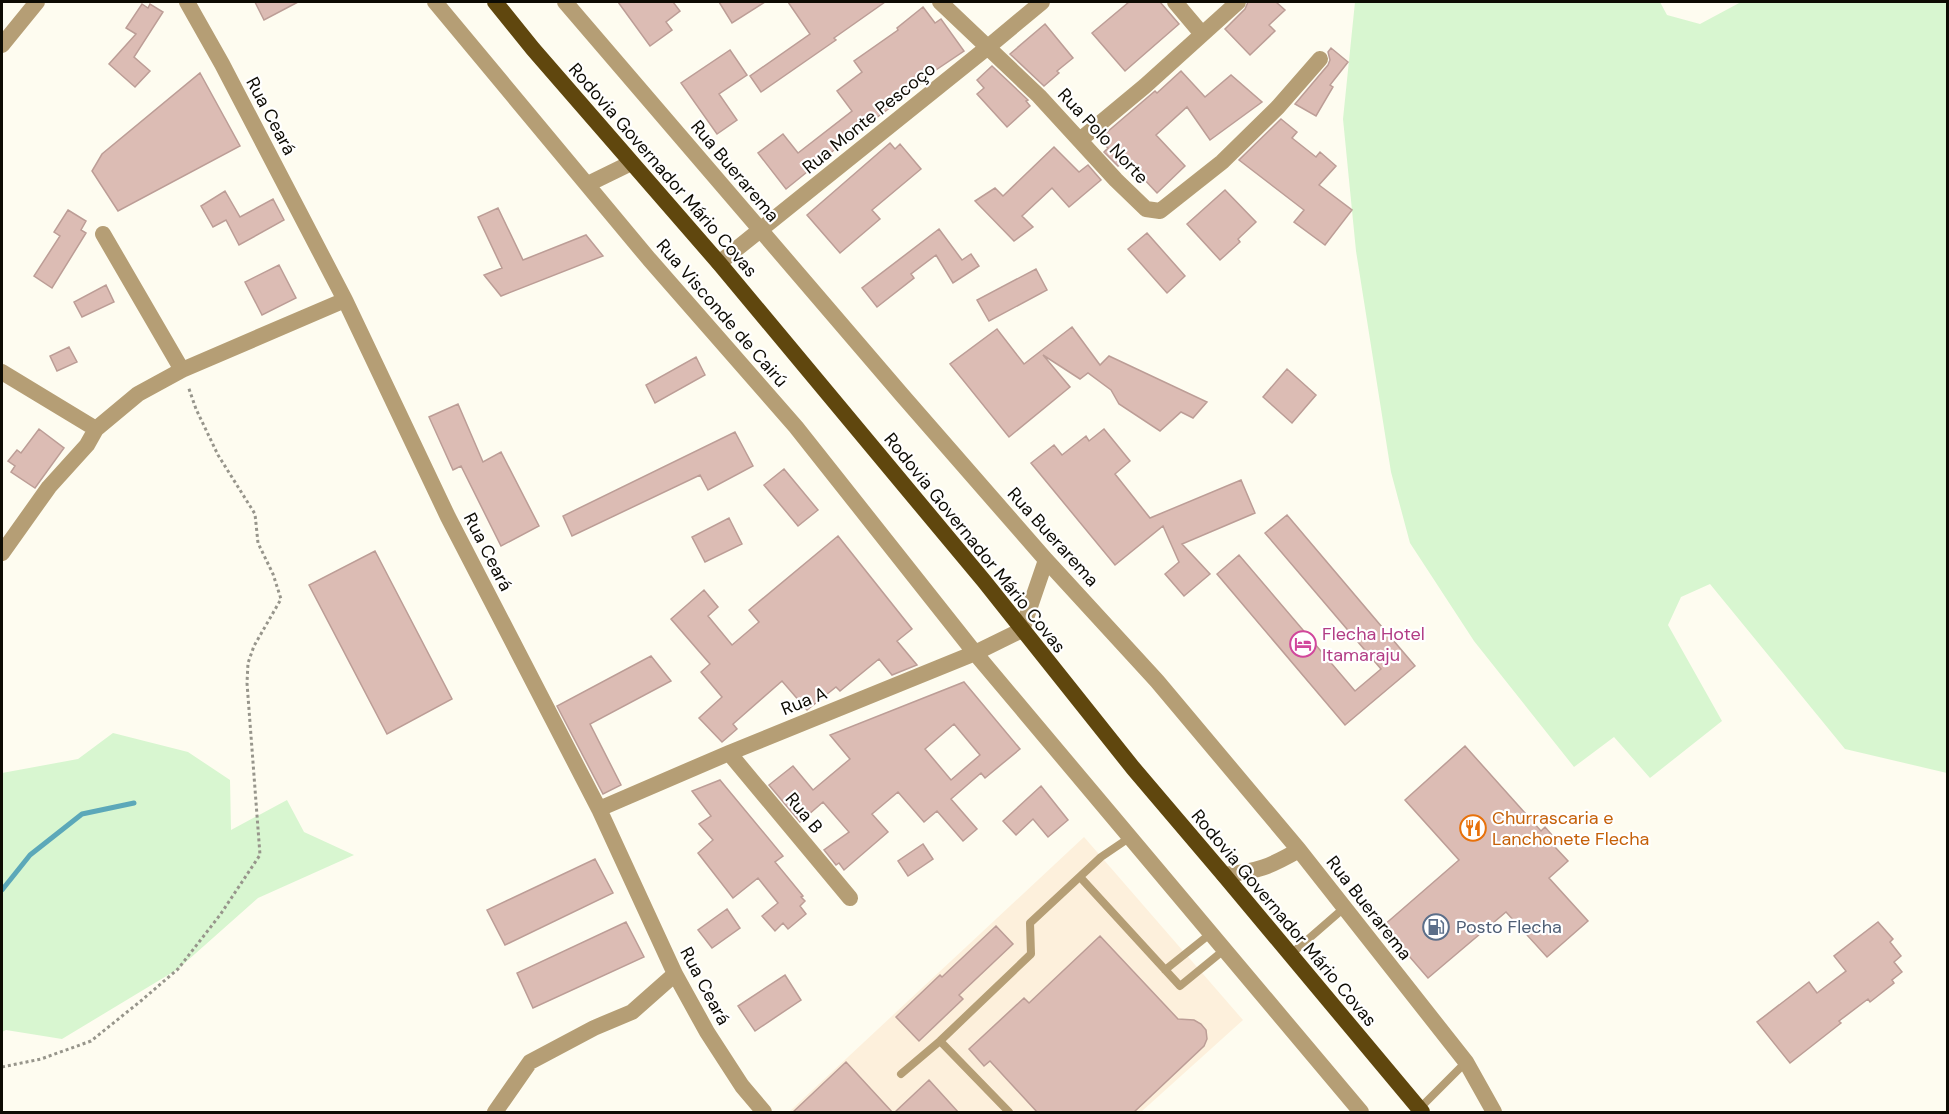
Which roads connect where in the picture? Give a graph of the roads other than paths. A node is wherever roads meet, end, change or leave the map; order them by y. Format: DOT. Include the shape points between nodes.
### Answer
graph roads {
  1 [pos="37,2"];
  2 [pos="187,2"];
  3 [pos="435,2"];
  4 [pos="495,2"];
  5 [pos="565,2"];
  6 [pos="940,2"];
  7 [pos="1042,2"];
  8 [pos="1175,2"];
  9 [pos="1231,4"];
  10 [pos="1202,34"];
  11 [pos="2,45"];
  12 [pos="988,47"];
  13 [pos="1320,59"];
  14 [pos="1080,140"];
  15 [pos="631,163"];
  16 [pos="588,184"];
  17 [pos="760,231"];
  18 [pos="103,234"];
  19 [pos="719,263"];
  20 [pos="345,300"];
  21 [pos="182,370"];
  22 [pos="2,372"];
  23 [pos="96,429"];
  24 [pos="4,547"];
  25 [pos="1046,560"];
  26 [pos="1022,630"];
  27 [pos="975,653"];
  28 [pos="729,753"];
  29 [pos="599,809"];
  30 [pos="1129,838"];
  31 [pos="1299,850"];
  32 [pos="1224,874"];
  33 [pos="1080,877"];
  34 [pos="850,898"];
  35 [pos="1344,908"];
  36 [pos="1210,934"];
  37 [pos="1224,950"];
  38 [pos="1290,955"];
  39 [pos="1165,970"];
  40 [pos="675,974"];
  41 [pos="940,1041"];
  42 [pos="1466,1062"];
  43 [pos="901,1074"];
  44 [pos="1421,1111"];
  45 [pos="495,1113"];
  46 [pos="764,1113"];
  47 [pos="1009,1113"];
  48 [pos="1361,1113"];
  49 [pos="1494,1113"];
  1 -- 11 [label="street"];
  2 -- 20 [label="street, Rua Ceará"];
  3 -- 16 [label="street, Rua Visconde de Cairú"];
  4 -- 15 [label="highway, Rodovia Governador Mário Covas"];
  5 -- 17 [label="street, Rua Buerarema"];
  6 -- 12 [label="street, Rua Polo Norte"];
  7 -- 12 [label="street, Rua Monte Pescoço"];
  8 -- 10 [label="street"];
  9 -- 10 [label="street"];
  10 -- 14 [label="street"];
  12 -- 14 [label="street, Rua Polo Norte"];
  12 -- 17 [label="street, Rua Monte Pescoço"];
  13 -- 14 [label="street, Rua Polo Norte" via="1222,162 1160,211 1146,209"];
  15 -- 16 [label="street"];
  15 -- 19 [label="highway, Rodovia Governador Mário Covas"];
  16 -- 27 [label="street, Rua Visconde de Cairú" via="796,427"];
  17 -- 19 [label="street, Rua Monte Pescoço"];
  17 -- 25 [label="street, Rua Buerarema"];
  18 -- 21 [label="street"];
  19 -- 26 [label="highway, Rodovia Governador Mário Covas"];
  20 -- 21 [label="street"];
  20 -- 29 [label="street, Rua Ceará" via="448,517"];
  21 -- 23 [label="street" via="138,394"];
  22 -- 23 [label="street"];
  23 -- 24 [label="street"];
  25 -- 26 [label="street"];
  25 -- 31 [label="street, Rua Buerarema" via="1158,681"];
  26 -- 27 [label="street, Rua A"];
  26 -- 32 [label="highway, Rodovia Governador Mário Covas"];
  27 -- 28 [label="street, Rua A"];
  27 -- 30 [label="street, Rua Visconde de Cairú"];
  28 -- 29 [label="street, Rua A"];
  28 -- 34 [label="street, Rua B"];
  29 -- 40 [label="street, Rua Ceará"];
  30 -- 33 [label="lane"];
  30 -- 36 [label="street, Rua Visconde de Cairú"];
  31 -- 32 [label="street" via="1253,872"];
  31 -- 35 [label="street, Rua Buerarema"];
  32 -- 38 [label="highway, Rodovia Governador Mário Covas"];
  33 -- 39 [label="lane"];
  33 -- 41 [label="lane" via="1030,923 1031,954"];
  35 -- 38 [label="lane"];
  35 -- 42 [label="street, Rua Buerarema"];
  36 -- 37 [label="street, Rua Visconde de Cairú"];
  36 -- 39 [label="lane"];
  37 -- 39 [label="lane" via="1180,986"];
  37 -- 48 [label="street, Rua Visconde de Cairú"];
  38 -- 44 [label="highway, Rodovia Governador Mário Covas"];
  40 -- 45 [label="street" via="632,1012 530,1062"];
  40 -- 46 [label="street, Rua Ceará" via="742,1086"];
  41 -- 43 [label="lane"];
  41 -- 47 [label="lane"];
  42 -- 44 [label="lane"];
  42 -- 49 [label="street, Rua Buerarema"];
}
